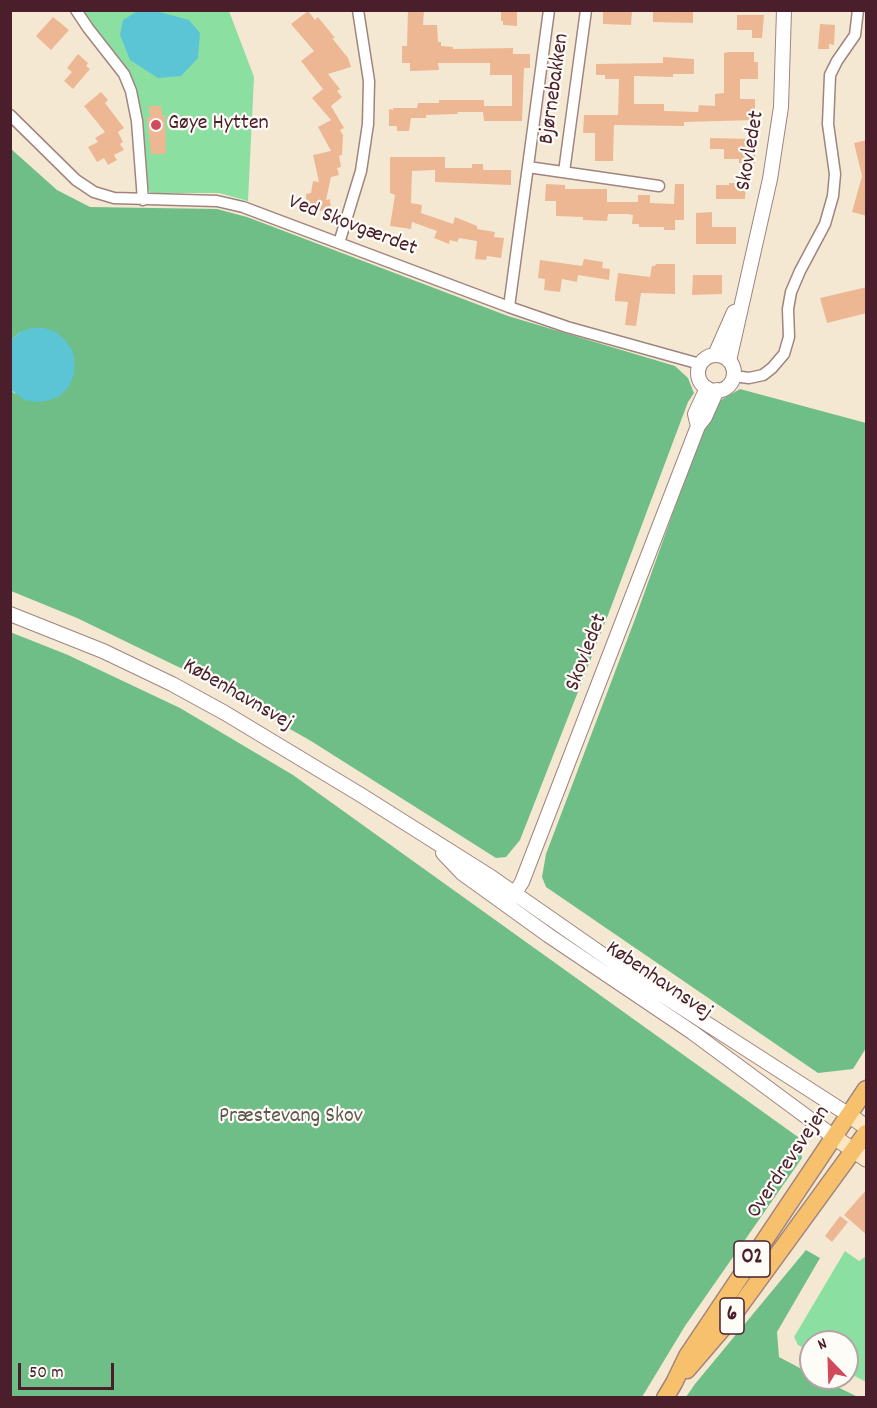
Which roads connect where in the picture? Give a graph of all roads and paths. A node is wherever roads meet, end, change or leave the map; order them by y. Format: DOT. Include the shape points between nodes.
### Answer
graph roads {
  1 [pos="76,10"];
  2 [pos="358,10"];
  3 [pos="549,10"];
  4 [pos="586,10"];
  5 [pos="784,10"];
  6 [pos="858,10"];
  7 [pos="10,115"];
  8 [pos="528,167"];
  9 [pos="564,172"];
  10 [pos="659,186"];
  11 [pos="142,200"];
  12 [pos="339,243"];
  13 [pos="743,297"];
  14 [pos="509,307"];
  15 [pos="715,355"];
  16 [pos="729,361"];
  17 [pos="700,364"];
  18 [pos="733,376"];
  19 [pos="712,389"];
  20 [pos="10,614"];
  21 [pos="511,899"];
  22 [pos="867,1089"];
  23 [pos="849,1115"];
  24 [pos="867,1127"];
  25 [pos="867,1133"];
  26 [pos="834,1137"];
  27 [pos="860,1155"];
  28 [pos="670,1390"];
  1 -- 11 [label="street" via="124,74 131,91 138,121"];
  2 -- 12 [label="street" via="369,81 368,124 361,171"];
  3 -- 8 [label="street, Bjørnebakken"];
  4 -- 9 [label="street, Bjørnebakken"];
  5 -- 13 [label="street, Skovledet" via="781,107 770,179"];
  6 -- 18 [label="street" via="855,35 837,61 828,86 833,196 825,224 791,292 789,337 784,354 763,375"];
  7 -- 11 [label="street, Ved Skovgærdet" via="76,180 94,192"];
  8 -- 9 [label="street, Bjørnebakken"];
  8 -- 14 [label="street, Bjørnebakken"];
  9 -- 10 [label="street, Bjørnebakken"];
  11 -- 12 [label="street, Ved Skovgærdet" via="218,201"];
  12 -- 14 [label="street, Ved Skovgærdet"];
  13 -- 15 [label="street, Skovledet"];
  13 -- 16 [label="street, Skovledet"];
  14 -- 17 [label="street, Ved Skovgærdet"];
  15 -- 16 [label="street"];
  15 -- 17 [label="street"];
  16 -- 18 [label="street"];
  17 -- 19 [label="street" via="698,377"];
  18 -- 19 [label="street" via="728,385"];
  19 -- 21 [label="street, Skovledet" via="705,417 698,426 522,882"];
  20 -- 21 [label="street, Københavnsvej" via="103,651 225,713 429,838"];
  21 -- 23 [label="street, Københavnsvej"];
  21 -- 26 [label="street, Københavnsvej"];
  22 -- 23 [label="main road, Overdrevsvejen"];
  23 -- 24 [label="main road, Københavnsvej"];
  23 -- 26 [label="main road, Overdrevsvejen / O2"];
  25 -- 27 [label="main road, Overdrevsvejen / 6"];
  26 -- 27 [label="main road, Københavnsvej"];
  26 -- 28 [label="main road, Overdrevsvejen / O2" via="687,1356"];
  27 -- 28 [label="main road, Overdrevsvejen / 6"];
}
